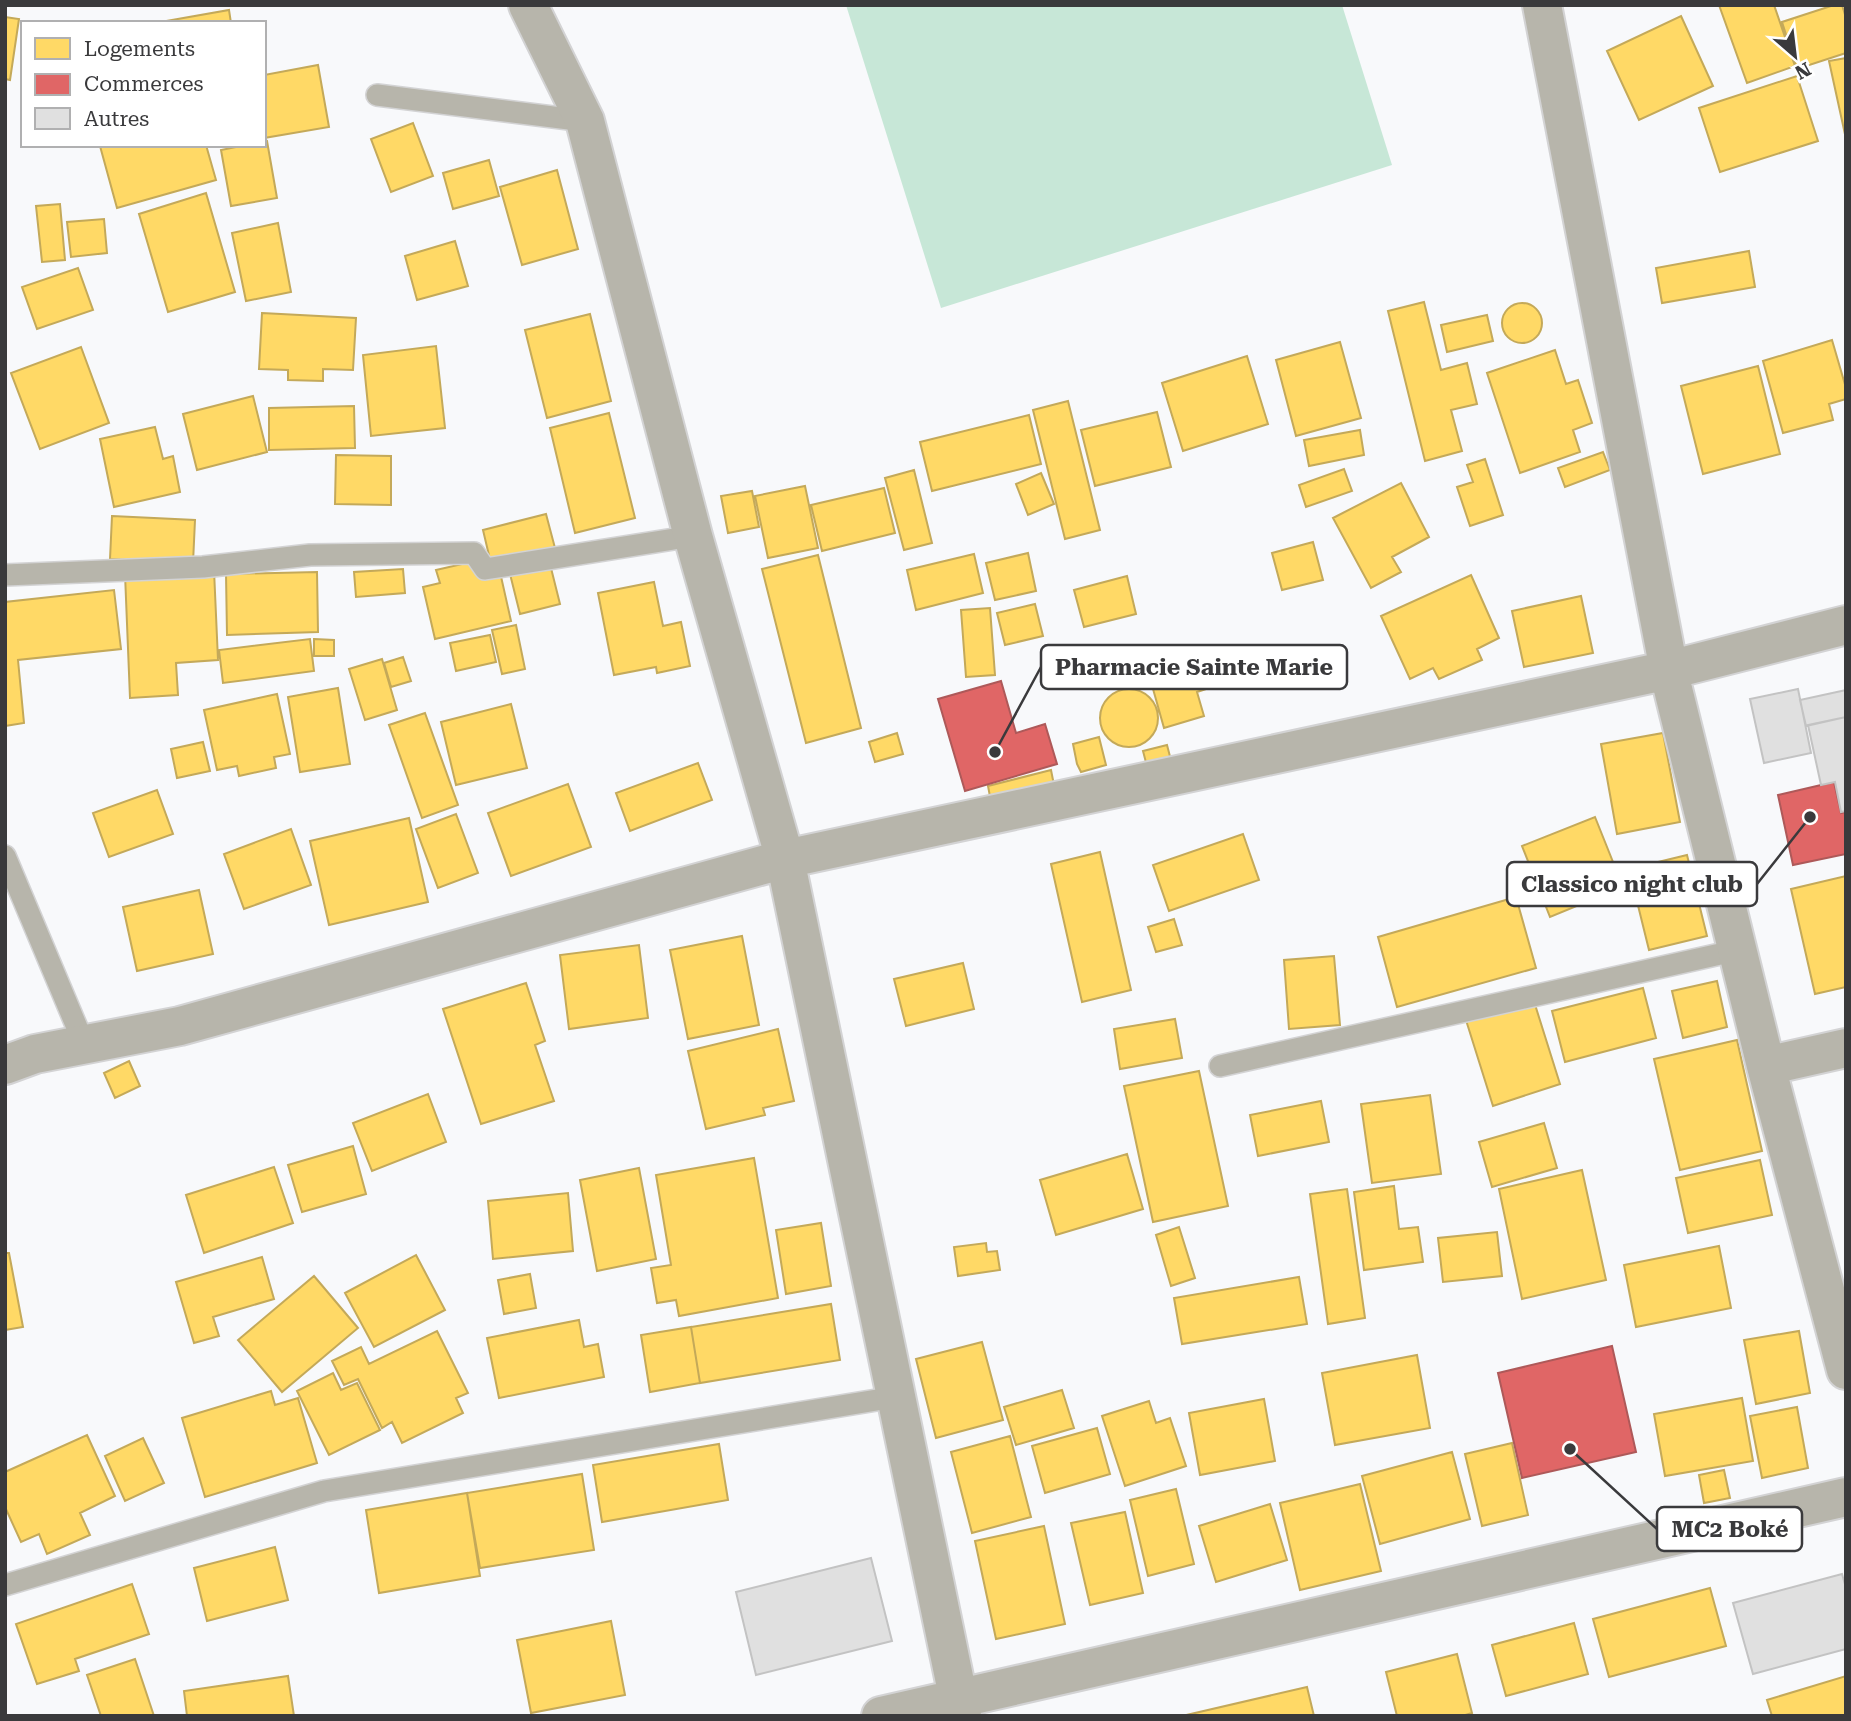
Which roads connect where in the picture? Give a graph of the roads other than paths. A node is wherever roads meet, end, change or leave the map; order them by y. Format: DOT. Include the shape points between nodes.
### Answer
graph roads {
  1 [pos="528,5"];
  2 [pos="1542,5"];
  3 [pos="377,94"];
  4 [pos="585,121"];
  5 [pos="694,536"];
  6 [pos="5,575"];
  7 [pos="1846,625"];
  8 [pos="1669,670"];
  9 [pos="5,856"];
  10 [pos="785,859"];
  11 [pos="1738,950"];
  12 [pos="84,1044"];
  13 [pos="1846,1048"];
  14 [pos="5,1065"];
  15 [pos="1220,1066"];
  16 [pos="1766,1066"];
  17 [pos="1846,1370"];
  18 [pos="895,1396"];
  19 [pos="1846,1497"];
  20 [pos="5,1585"];
  21 [pos="960,1707"];
  22 [pos="881,1716"];
  1 -- 4 [label="street"];
  2 -- 8 [label="street"];
  3 -- 4 [label="lane"];
  4 -- 5 [label="street"];
  5 -- 6 [label="lane" via="485,569 474,553 461,553 310,555 203,567"];
  5 -- 10 [label="street"];
  7 -- 8 [label="street"];
  8 -- 10 [label="street"];
  8 -- 11 [label="street"];
  9 -- 12 [label="lane"];
  10 -- 12 [label="street" via="180,1026"];
  10 -- 18 [label="street"];
  11 -- 15 [label="lane"];
  11 -- 16 [label="street"];
  12 -- 14 [label="street"];
  13 -- 16 [label="street"];
  16 -- 17 [label="street"];
  18 -- 20 [label="lane" via="324,1491"];
  18 -- 21 [label="street"];
  19 -- 21 [label="street"];
  21 -- 22 [label="street"];
}
